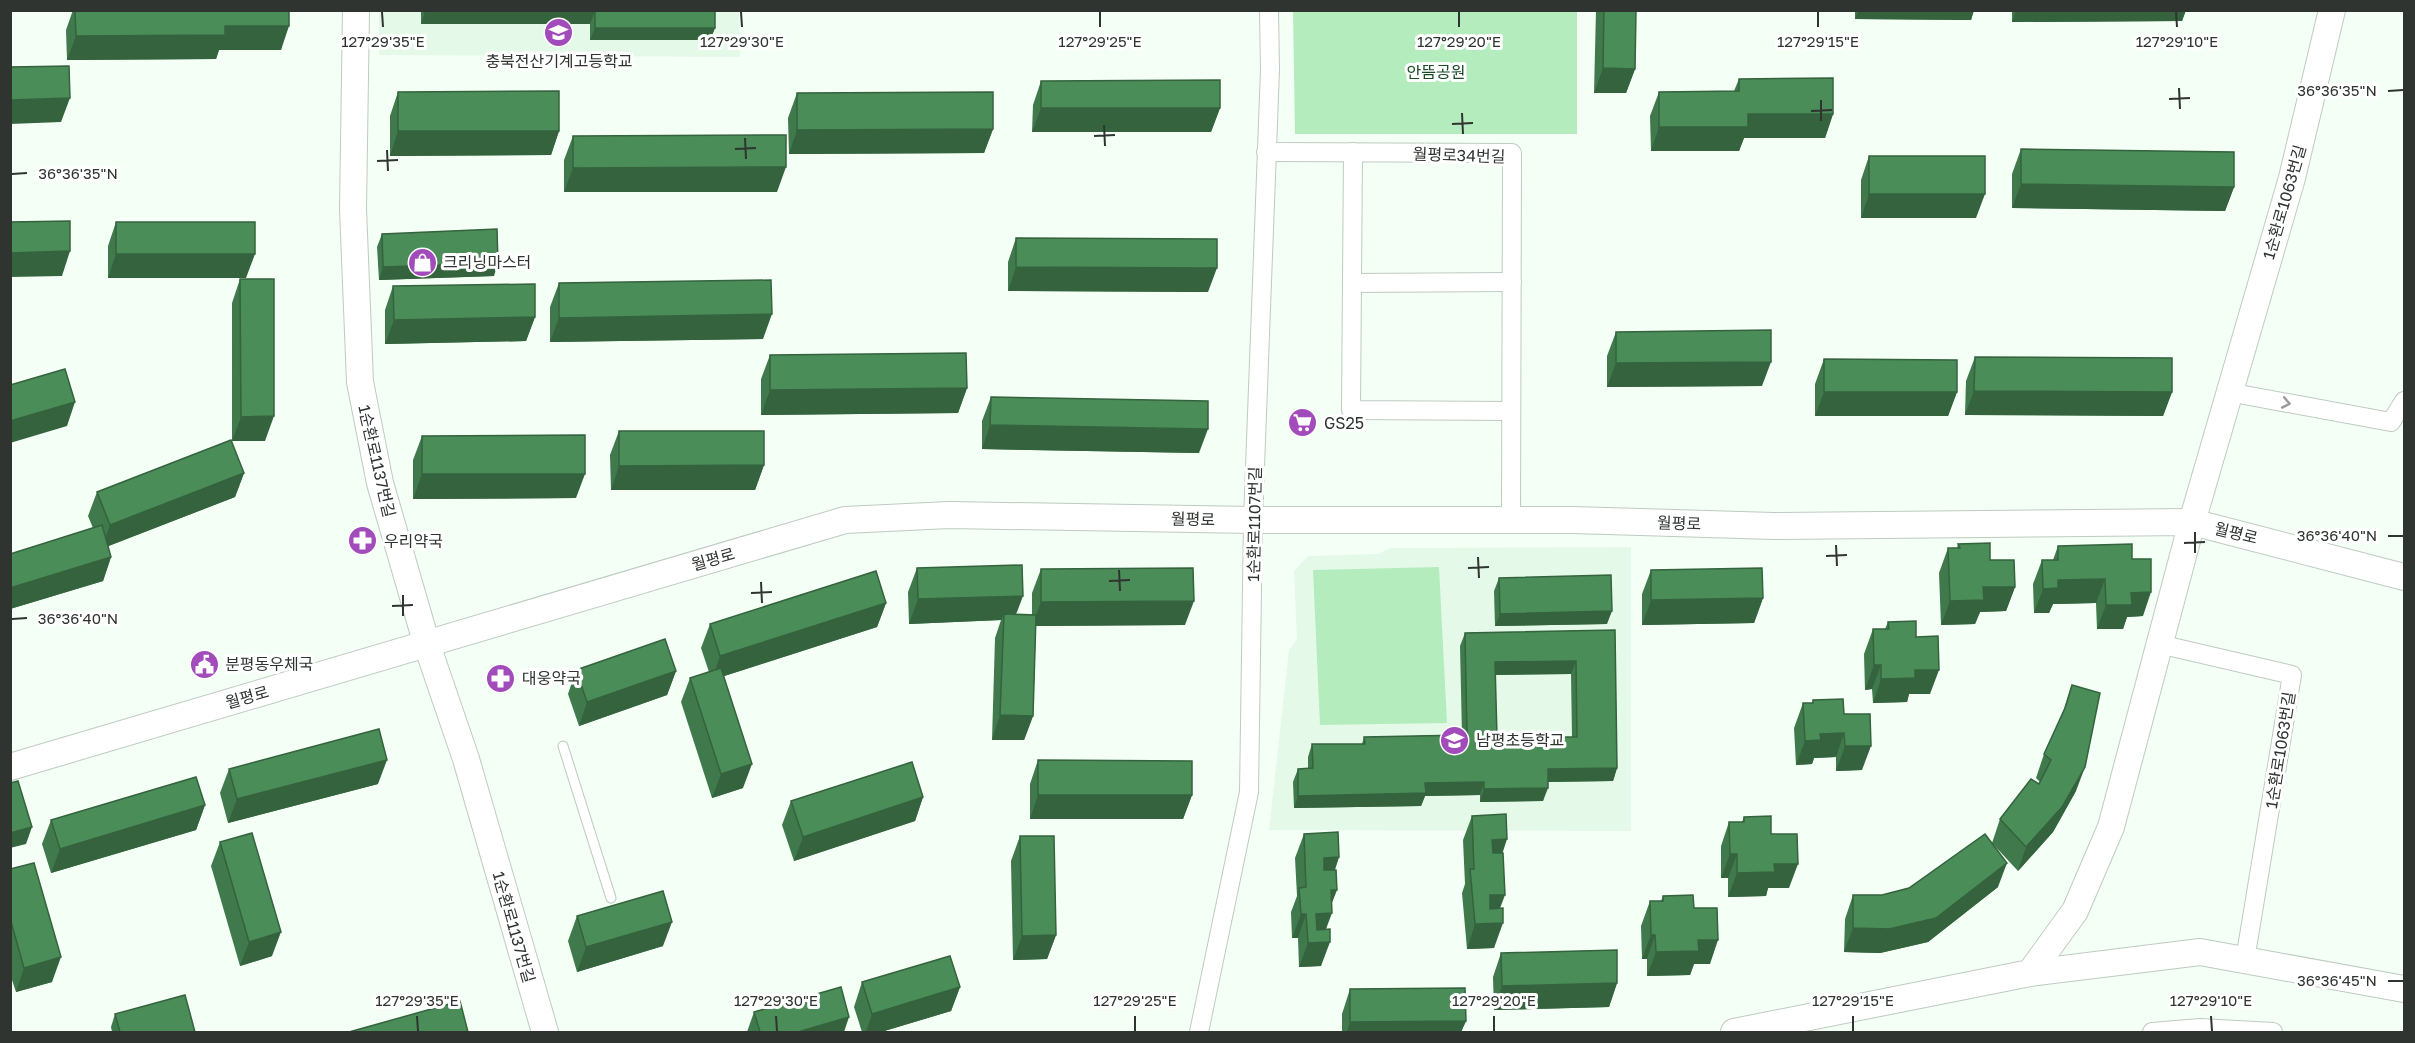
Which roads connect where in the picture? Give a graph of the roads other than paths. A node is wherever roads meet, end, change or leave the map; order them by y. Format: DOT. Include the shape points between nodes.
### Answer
graph roads {
  1 [pos="356,10"];
  2 [pos="1269,10"];
  3 [pos="2332,10"];
  4 [pos="1266,152"];
  5 [pos="1353,152"];
  6 [pos="1512,282"];
  7 [pos="1352,283"];
  8 [pos="2229,392"];
  9 [pos="2404,401"];
  10 [pos="1511,411"];
  11 [pos="1511,519"];
  12 [pos="1253,520"];
  13 [pos="2192,522"];
  14 [pos="2404,577"];
  15 [pos="2159,644"];
  16 [pos="427,645"];
  17 [pos="563,746"];
  18 [pos="10,767"];
  19 [pos="611,898"];
  20 [pos="2245,960"];
  21 [pos="2030,973"];
  22 [pos="2404,989"];
  23 [pos="2200,1030"];
  24 [pos="545,1032"];
  25 [pos="1198,1032"];
  26 [pos="1734,1032"];
  27 [pos="2152,1032"];
  28 [pos="2273,1032"];
  1 -- 16 [label="street, 1순환로1137번길" via="353,213 360,382 380,483"];
  2 -- 4 [label="street, 1순환로1107번길"];
  3 -- 8 [label="street, 1순환로1063번길" via="2292,178"];
  4 -- 5 [label="street, 월평로34번길"];
  4 -- 12 [label="street, 1순환로1107번길"];
  5 -- 6 [label="street, 월평로34번길" via="1512,153"];
  5 -- 7 [label="street"];
  6 -- 7 [label="street"];
  6 -- 10 [label="street, 월평로34번길"];
  7 -- 10 [label="street" via="1351,410"];
  8 -- 9 [label="street, one-way" via="2391,422"];
  8 -- 13 [label="street, 1순환로1063번길"];
  10 -- 11 [label="street, 월평로34번길"];
  11 -- 12 [label="street, 월평로"];
  11 -- 13 [label="street, 월평로" via="1774,526"];
  12 -- 16 [label="street, 월평로" via="950,515 845,520"];
  12 -- 25 [label="street, 1순환로1107번길" via="1249,792"];
  13 -- 14 [label="street, 월평로"];
  13 -- 15 [label="street, 1순환로1063번길"];
  15 -- 20 [label="street, 1순환로1063번길" via="2292,675"];
  15 -- 21 [label="street, 1순환로1063번길" via="2111,827 2074,911"];
  16 -- 18 [label="street, 월평로"];
  16 -- 24 [label="street, 1순환로1137번길" via="465,759"];
  17 -- 19 [label="lane"];
  20 -- 21 [label="street" via="2200,951"];
  20 -- 22 [label="street"];
  21 -- 26 [label="street"];
  23 -- 27 [label="street"];
  23 -- 28 [label="street"];
}
